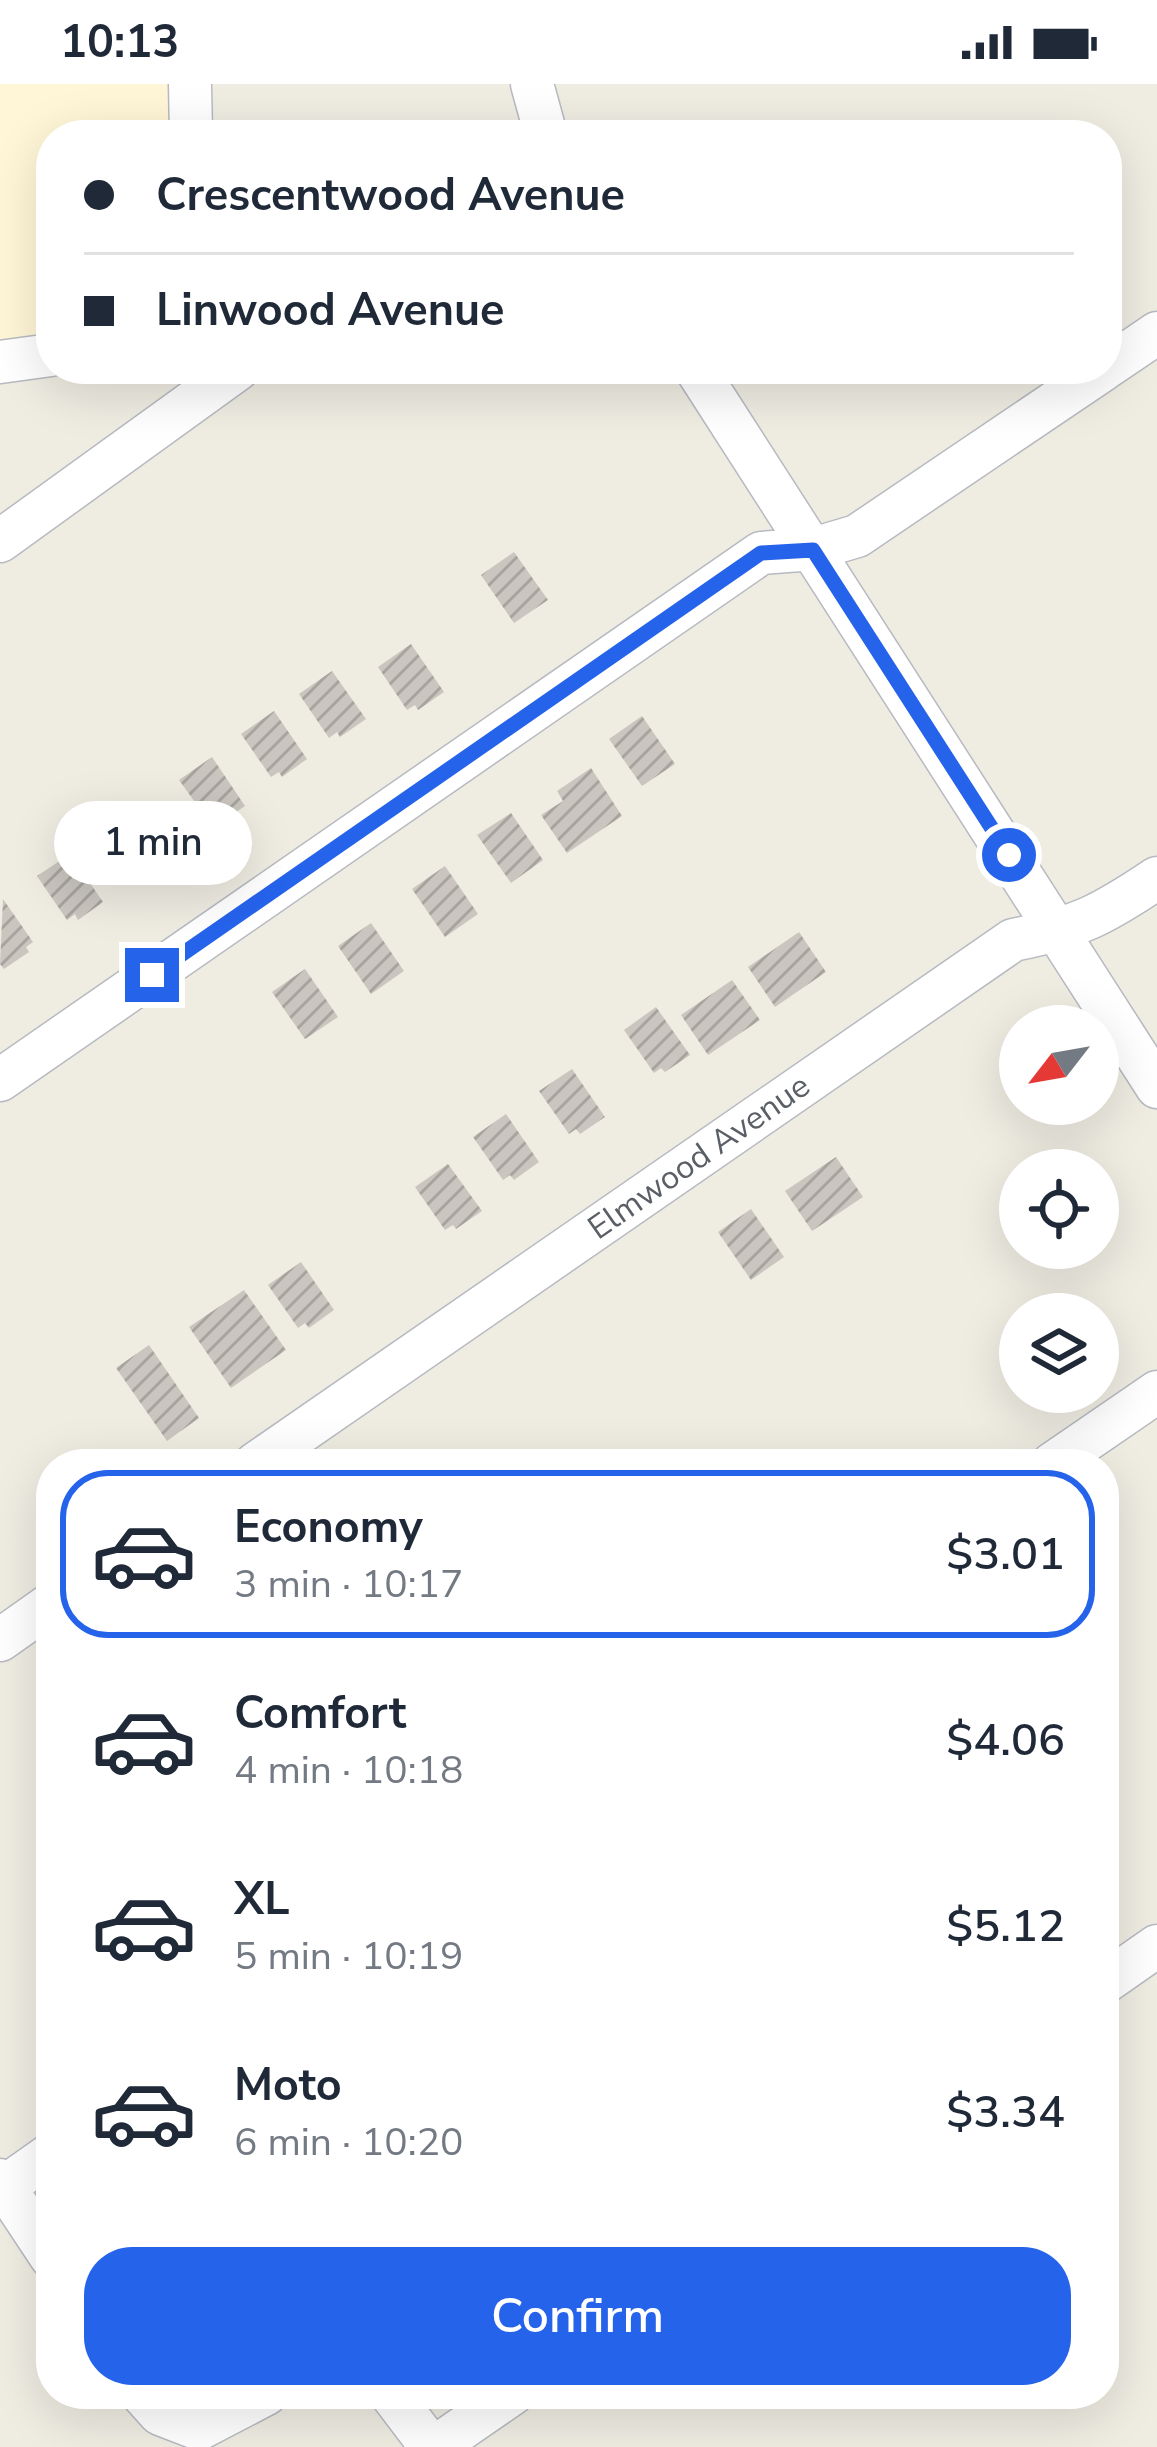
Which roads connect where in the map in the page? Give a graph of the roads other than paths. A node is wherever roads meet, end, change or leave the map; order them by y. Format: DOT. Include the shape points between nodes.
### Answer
graph roads {
  1 [pos="190,84"];
  2 [pos="532,84"];
  3 [pos="191,120"];
  4 [pos="542,120"];
  5 [pos="1157,333"];
  6 [pos="36,357"];
  7 [pos="1122,357"];
  8 [pos="0,362"];
  9 [pos="217,384"];
  10 [pos="706,384"];
  11 [pos="1082,384"];
  12 [pos="0,541"];
  13 [pos="813,550"];
  14 [pos="1157,878"];
  15 [pos="1058,931"];
  16 [pos="0,1081"];
  17 [pos="1157,1087"];
  18 [pos="1157,1392"];
  19 [pos="276,1449"];
  20 [pos="1074,1449"];
  21 [pos="36,1615"];
  22 [pos="0,1640"];
  23 [pos="1157,1946"];
  24 [pos="1119,1973"];
  25 [pos="36,2163"];
  26 [pos="1,2185"];
  27 [pos="36,2235"];
  28 [pos="236,2409"];
  29 [pos="403,2409"];
  30 [pos="490,2409"];
  31 [pos="165,2420"];
  32 [pos="433,2447"];
  1 -- 3 [label="street"];
  2 -- 4 [label="street"];
  5 -- 7 [label="street"];
  6 -- 8 [label="street"];
  9 -- 12 [label="street"];
  10 -- 13 [label="street"];
  11 -- 13 [label="street" via="856,536"];
  13 -- 15 [label="street"];
  13 -- 16 [label="street" via="761,553"];
  14 -- 15 [label="street, Elmwood Avenue" via="1101,916"];
  15 -- 17 [label="street"];
  15 -- 19 [label="street, Elmwood Avenue" via="1013,940"];
  18 -- 20 [label="street"];
  21 -- 22 [label="street"];
  23 -- 24 [label="street"];
  25 -- 26 [label="street"];
  26 -- 27 [label="street"];
  28 -- 31 [label="street" via="199,2428"];
  29 -- 32 [label="street"];
  30 -- 32 [label="street"];
}
